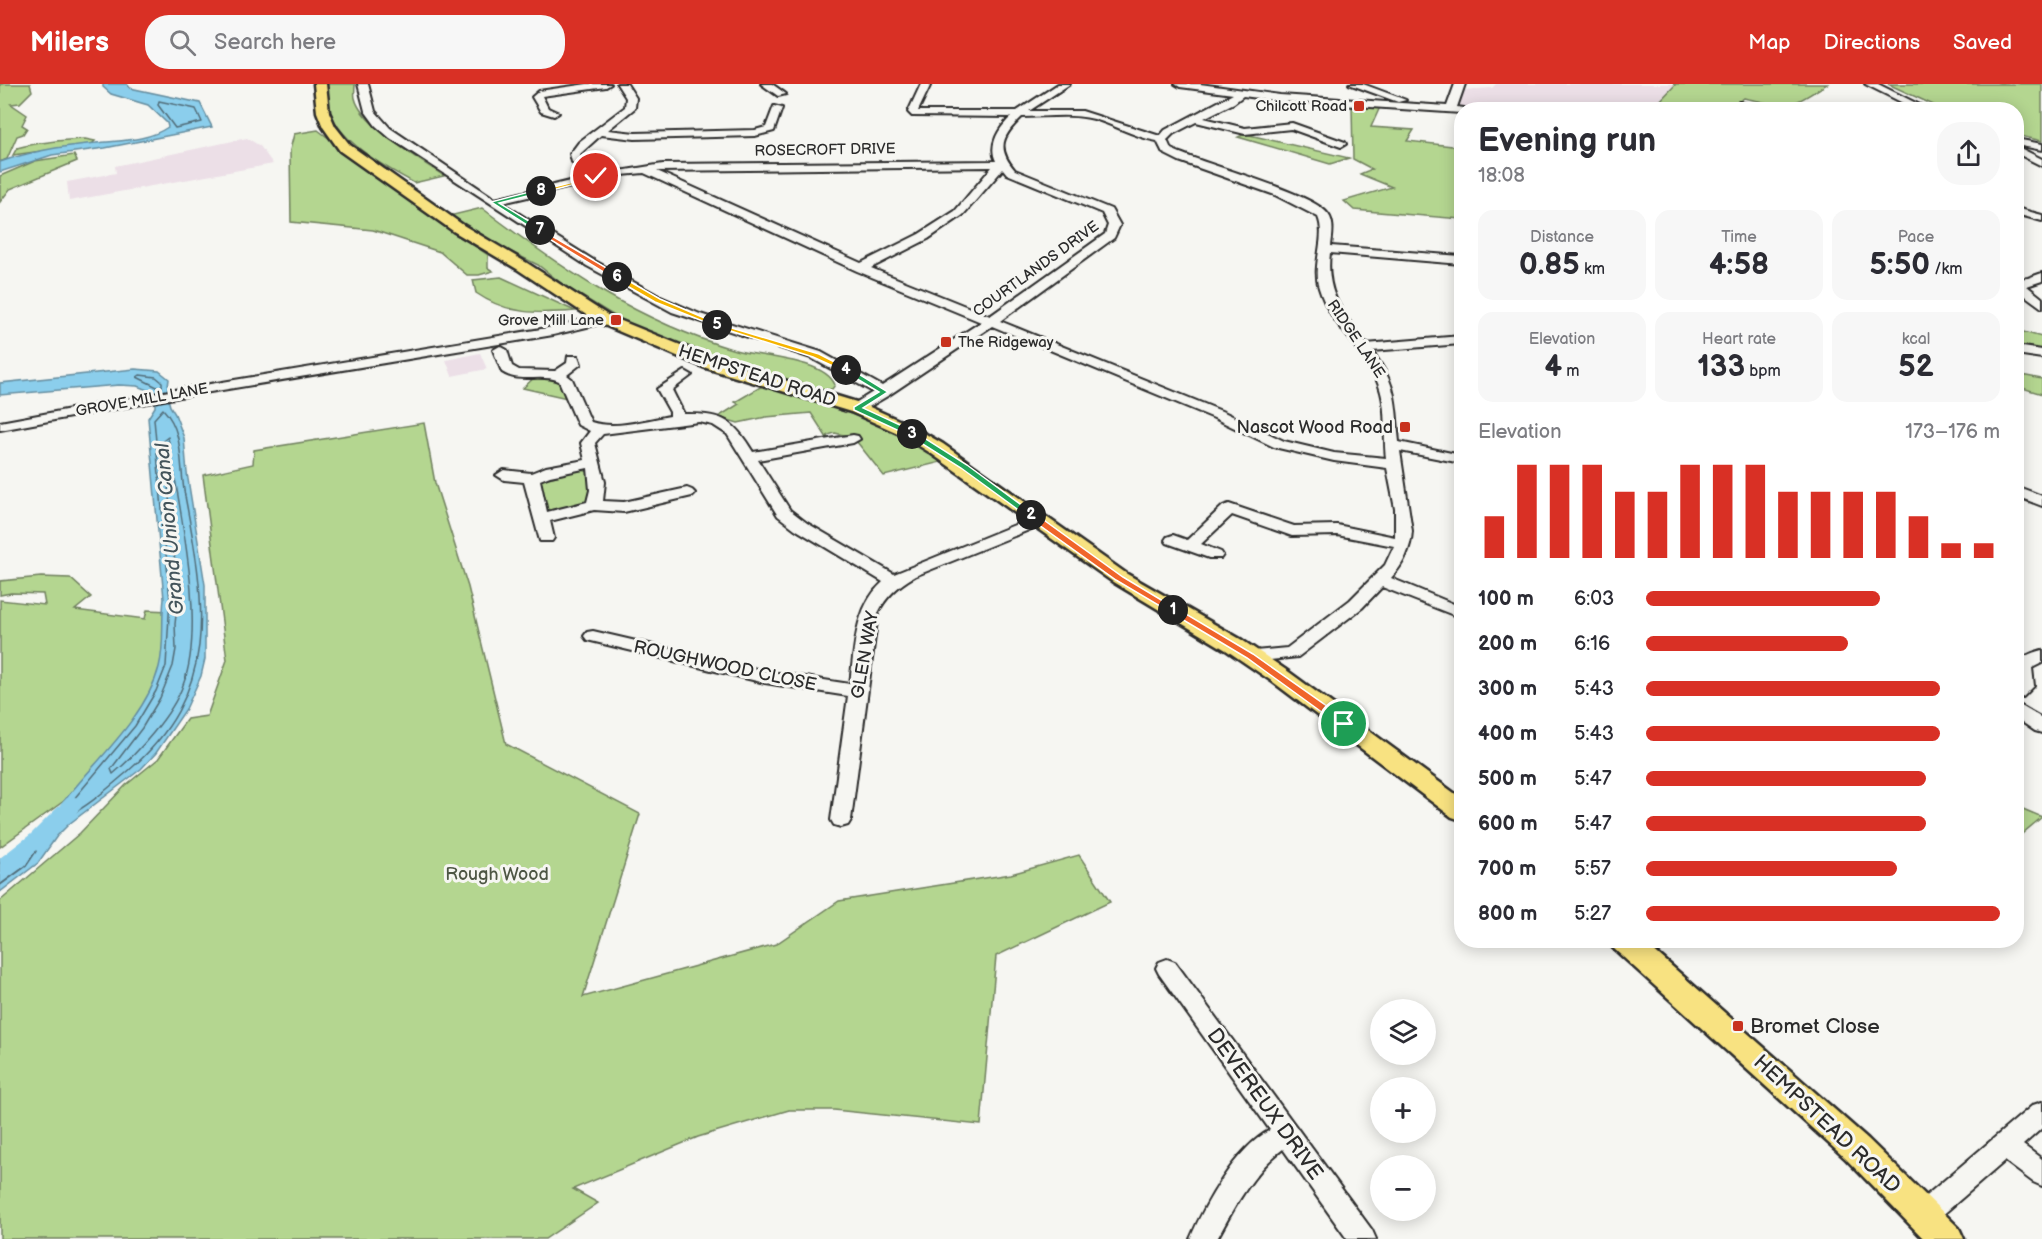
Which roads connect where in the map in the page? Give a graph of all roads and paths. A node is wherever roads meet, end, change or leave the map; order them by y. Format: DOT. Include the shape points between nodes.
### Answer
graph roads {
  1 [pos="320,84"];
  2 [pos="363,84"];
  3 [pos="606,84"];
  4 [pos="622,84"];
  5 [pos="766,84"];
  6 [pos="926,84"];
  7 [pos="1065,84"];
  8 [pos="1180,84"];
  9 [pos="1354,84"];
  10 [pos="1460,84"];
  11 [pos="1870,84"];
  12 [pos="1403,91"];
  13 [pos="781,94"];
  14 [pos="1239,94"];
  15 [pos="1390,96"];
  16 [pos="1457,102"];
  17 [pos="1909,102"];
  18 [pos="1409,106"];
  19 [pos="777,108"];
  20 [pos="1454,110"];
  21 [pos="554,113"];
  22 [pos="1019,114"];
  23 [pos="1194,119"];
  24 [pos="599,132"];
  25 [pos="1162,139"];
  26 [pos="1341,144"];
  27 [pos="2024,144"];
  28 [pos="2042,147"];
  29 [pos="2024,149"];
  30 [pos="2042,163"];
  31 [pos="1002,164"];
  32 [pos="648,171"];
  33 [pos="599,177"];
  34 [pos="494,202"];
  35 [pos="2024,213"];
  36 [pos="2042,218"];
  37 [pos="1323,249"];
  38 [pos="1454,259"];
  39 [pos="861,268"];
  40 [pos="2042,277"];
  41 [pos="2024,282"];
  42 [pos="2024,289"];
  43 [pos="2042,304"];
  44 [pos="603,320"];
  45 [pos="993,320"];
  46 [pos="1454,341"];
  47 [pos="1362,348"];
  48 [pos="500,350"];
  49 [pos="2024,351"];
  50 [pos="2042,354"];
  51 [pos="573,359"];
  52 [pos="558,375"];
  53 [pos="685,375"];
  54 [pos="884,392"];
  55 [pos="857,408"];
  56 [pos="677,419"];
  57 [pos="0,426"];
  58 [pos="599,429"];
  59 [pos="854,439"];
  60 [pos="1392,446"];
  61 [pos="749,456"];
  62 [pos="1454,457"];
  63 [pos="592,463"];
  64 [pos="1395,464"];
  65 [pos="504,475"];
  66 [pos="533,478"];
  67 [pos="687,493"];
  68 [pos="2024,494"];
  69 [pos="2042,501"];
  70 [pos="594,505"];
  71 [pos="542,518"];
  72 [pos="1038,521"];
  73 [pos="546,538"];
  74 [pos="1173,540"];
  75 [pos="1403,543"];
  76 [pos="1190,546"];
  77 [pos="1215,555"];
  78 [pos="1381,580"];
  79 [pos="894,581"];
  80 [pos="1454,610"];
  81 [pos="593,636"];
  82 [pos="1292,653"];
  83 [pos="1250,656"];
  84 [pos="2042,656"];
  85 [pos="2024,666"];
  86 [pos="1286,681"];
  87 [pos="859,691"];
  88 [pos="2024,715"];
  89 [pos="2042,727"];
  90 [pos="1454,806"];
  91 [pos="841,820"];
  92 [pos="1641,948"];
  93 [pos="1167,968"];
  94 [pos="2042,1113"];
  95 [pos="1287,1134"];
  96 [pos="2005,1146"];
  97 [pos="2042,1174"];
  98 [pos="1923,1215"];
  99 [pos="1203,1239"];
  100 [pos="1363,1239"];
  101 [pos="1947,1239"];
  1 -- 44 [label="main road, HEMPSTEAD ROAD" via="323,112 345,148 458,228"];
  2 -- 34 [label="street, HEMPSTEAD ROAD" via="364,101 388,132"];
  3 -- 21 [label="street" via="539,94 544,110"];
  4 -- 24 [label="street" via="631,98 630,108"];
  5 -- 13 [label="street"];
  6 -- 22 [label="street" via="913,112 916,115"];
  7 -- 22 [label="street"];
  8 -- 14 [label="street"];
  9 -- 15 [label="street"];
  10 -- 16 [label="street"];
  11 -- 17 [label="street"];
  12 -- 15 [label="street"];
  14 -- 18 [label="street"];
  14 -- 23 [label="street"];
  15 -- 18 [label="street"];
  18 -- 20 [label="street"];
  19 -- 24 [label="street" via="770,129 755,133 634,136"];
  22 -- 25 [label="street" via="1098,116"];
  22 -- 31 [label="street" via="999,140 997,152"];
  23 -- 25 [label="street"];
  23 -- 26 [label="street" via="1245,131 1292,126"];
  24 -- 33 [label="street" via="578,148 574,157"];
  25 -- 37 [label="street, RIDGE LANE" via="1165,148 1178,157 1319,212 1327,224"];
  27 -- 28 [label="street"];
  29 -- 30 [label="street"];
  31 -- 32 [label="street, ROSECROFT DRIVE" via="670,167"];
  31 -- 39 [label="street" via="992,170 975,197 959,212 911,244"];
  31 -- 45 [label="street, COURTLANDS DRIVE" via="1015,174 1102,208 1114,225 1110,236"];
  32 -- 33 [label="street, ROSECROFT DRIVE"];
  32 -- 39 [label="street"];
  33 -- 34 [label="street, ROSECROFT DRIVE"];
  34 -- 54 [label="street, HEMPSTEAD ROAD" via="658,301 723,327 816,355"];
  35 -- 36 [label="street"];
  37 -- 38 [label="street"];
  37 -- 47 [label="street, RIDGE LANE" via="1321,272 1328,297"];
  39 -- 45 [label="street"];
  40 -- 41 [label="street"];
  42 -- 43 [label="street"];
  44 -- 55 [label="main road, HEMPSTEAD ROAD" via="709,363"];
  44 -- 57 [label="street, GROVE MILL LANE"];
  45 -- 54 [label="street, COURTLANDS DRIVE"];
  45 -- 64 [label="street" via="1279,444 1334,457"];
  46 -- 47 [label="street"];
  47 -- 60 [label="street, RIDGE LANE" via="1390,397"];
  48 -- 52 [label="street" via="506,367 513,372"];
  49 -- 50 [label="street"];
  51 -- 52 [label="street" via="574,364"];
  52 -- 58 [label="street" via="568,381 585,424"];
  53 -- 56 [label="street" via="663,389"];
  54 -- 55 [label="street, COURTLANDS DRIVE"];
  55 -- 72 [label="main road, HEMPSTEAD ROAD" via="936,448"];
  56 -- 58 [label="street"];
  56 -- 61 [label="street" via="726,426"];
  58 -- 63 [label="street" via="588,443"];
  59 -- 61 [label="street"];
  60 -- 62 [label="street"];
  60 -- 64 [label="street, RIDGE LANE"];
  61 -- 79 [label="street" via="790,519"];
  63 -- 66 [label="street"];
  63 -- 70 [label="street" via="598,494"];
  64 -- 75 [label="street, RIDGE LANE" via="1404,519"];
  65 -- 66 [label="street"];
  66 -- 71 [label="street"];
  67 -- 70 [label="street" via="624,507"];
  68 -- 69 [label="street"];
  70 -- 71 [label="street"];
  71 -- 73 [label="street"];
  72 -- 79 [label="street, GLEN WAY"];
  72 -- 83 [label="main road, HEMPSTEAD ROAD" via="1120,579"];
  74 -- 76 [label="street"];
  75 -- 76 [label="street" via="1337,531 1292,531 1233,505"];
  75 -- 78 [label="street, RIDGE LANE"];
  76 -- 77 [label="street"];
  78 -- 80 [label="street"];
  78 -- 82 [label="street, RIDGE LANE"];
  79 -- 87 [label="street, GLEN WAY" via="879,594 869,614"];
  81 -- 87 [label="street, ROUGHWOOD CLOSE" via="755,675"];
  82 -- 83 [label="street"];
  82 -- 86 [label="street"];
  83 -- 86 [label="main road, HEMPSTEAD ROAD"];
  84 -- 85 [label="street"];
  86 -- 90 [label="main road, HEMPSTEAD ROAD"];
  87 -- 91 [label="street, GLEN WAY"];
  88 -- 89 [label="street"];
  92 -- 98 [label="main road, HEMPSTEAD ROAD"];
  93 -- 95 [label="street, DEVEREUX DRIVE"];
  94 -- 96 [label="street"];
  95 -- 99 [label="street" via="1263,1149 1232,1190"];
  95 -- 100 [label="street, DEVEREUX DRIVE"];
  96 -- 97 [label="street"];
  96 -- 98 [label="street"];
  98 -- 101 [label="main road, HEMPSTEAD ROAD"];
}
